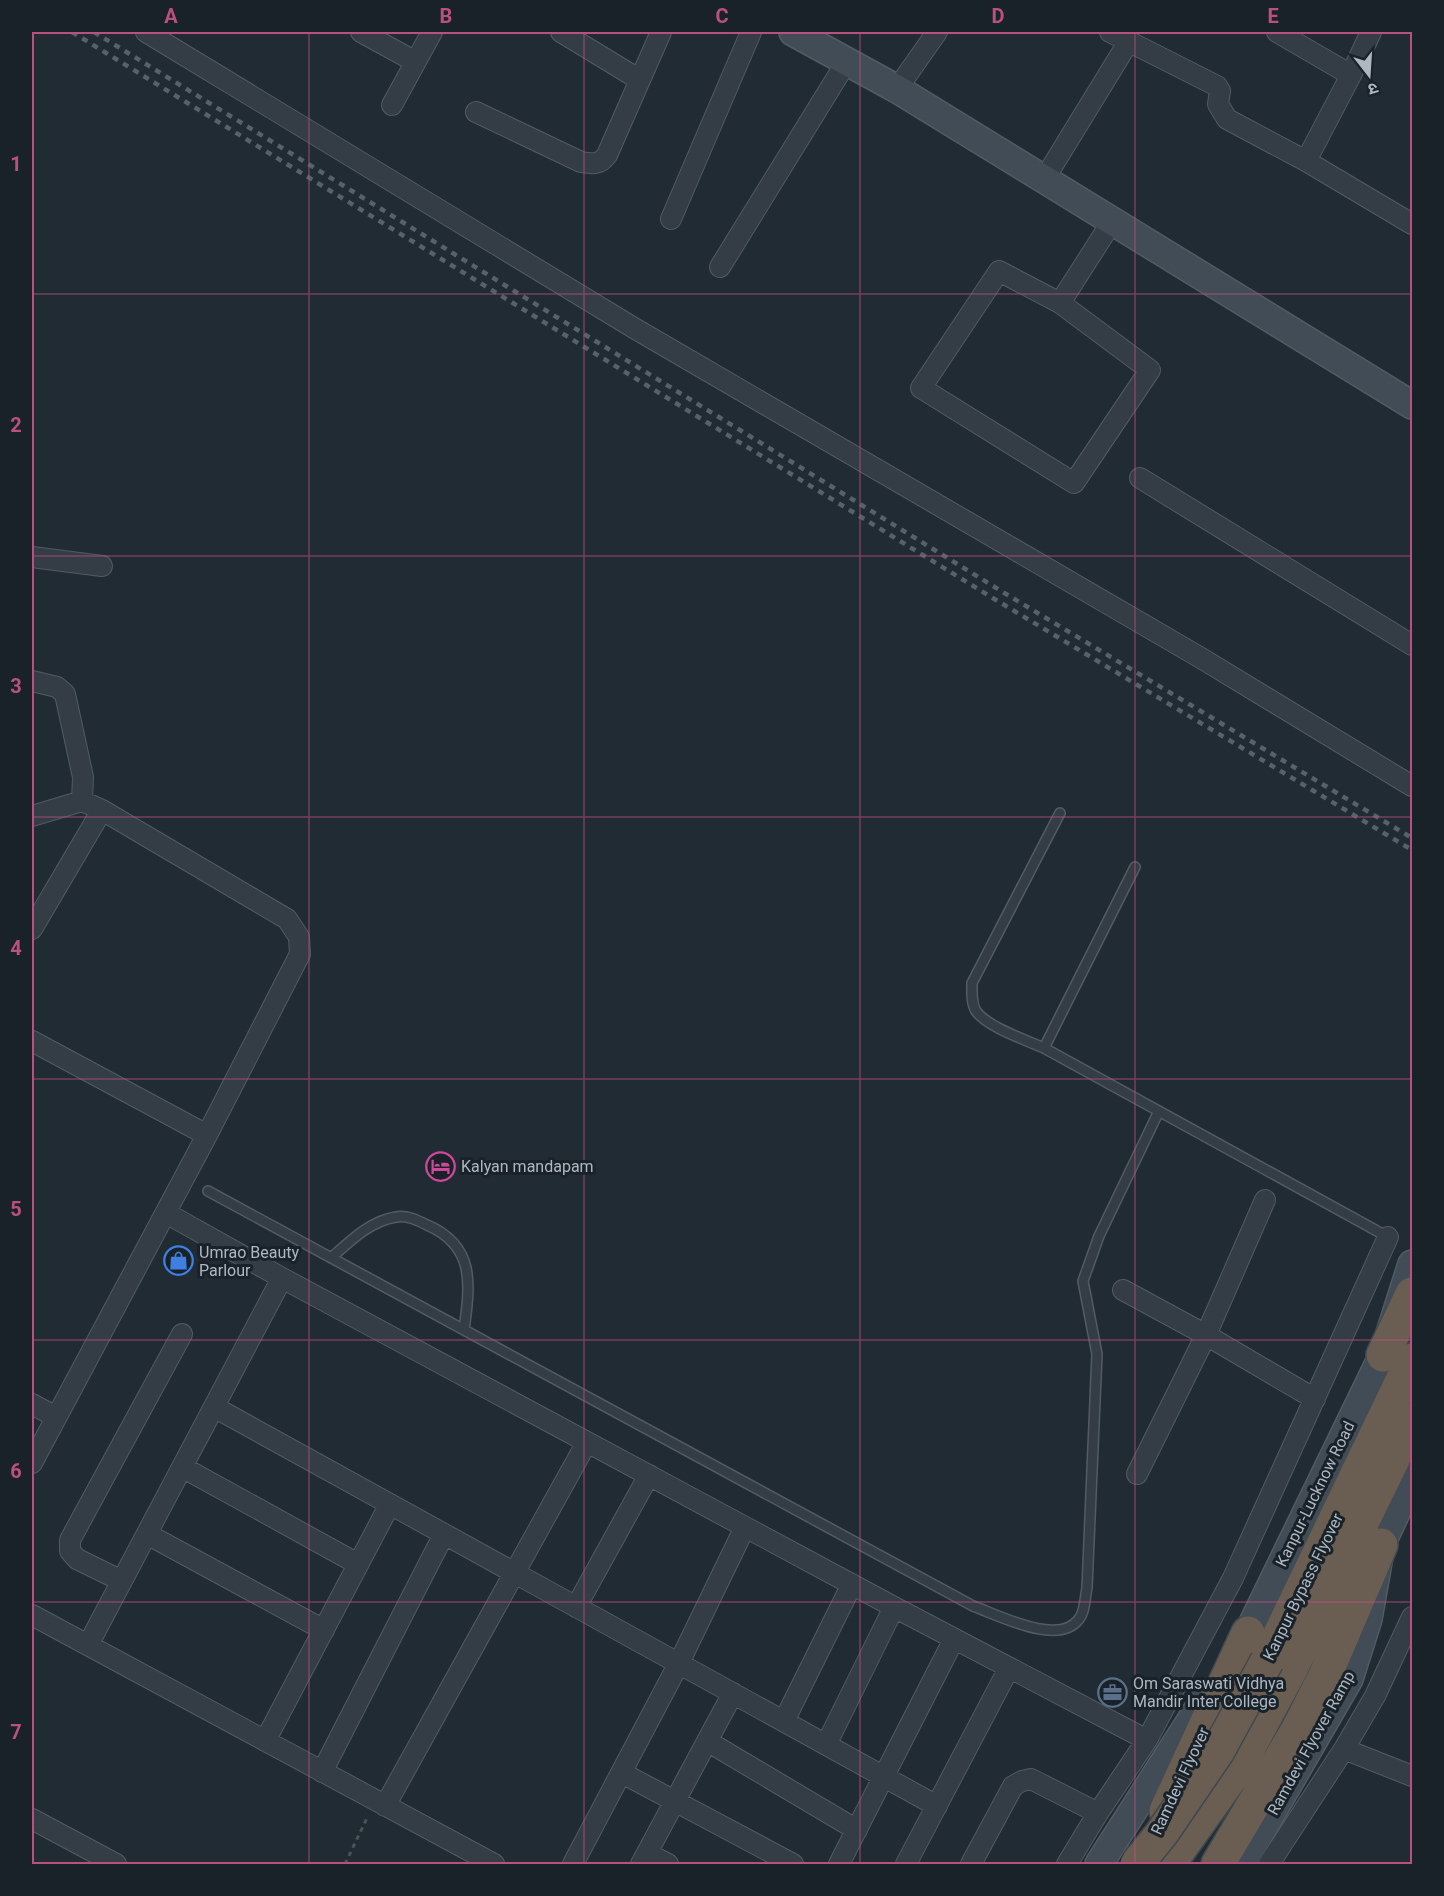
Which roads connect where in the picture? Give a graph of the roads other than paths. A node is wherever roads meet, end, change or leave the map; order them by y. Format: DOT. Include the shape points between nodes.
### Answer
graph roads {
  1 [pos="146,32"];
  2 [pos="361,32"];
  3 [pos="432,32"];
  4 [pos="561,32"];
  5 [pos="661,32"];
  6 [pos="751,32"];
  7 [pos="793,32"];
  8 [pos="937,32"];
  9 [pos="1110,32"];
  10 [pos="1277,32"];
  11 [pos="1371,32"];
  12 [pos="1129,41"];
  13 [pos="414,61"];
  14 [pos="847,61"];
  15 [pos="1351,75"];
  16 [pos="640,80"];
  17 [pos="897,89"];
  18 [pos="392,105"];
  19 [pos="476,112"];
  20 [pos="1306,160"];
  21 [pos="1045,178"];
  22 [pos="1410,216"];
  23 [pos="671,219"];
  24 [pos="1113,220"];
  25 [pos="720,267"];
  26 [pos="1060,303"];
  27 [pos="1413,405"];
  28 [pos="1140,478"];
  29 [pos="32,557"];
  30 [pos="102,566"];
  31 [pos="1413,645"];
  32 [pos="32,681"];
  33 [pos="1413,786"];
  34 [pos="82,801"];
  35 [pos="102,810"];
  36 [pos="1060,813"];
  37 [pos="32,816"];
  38 [pos="1135,867"];
  39 [pos="32,929"];
  40 [pos="32,1041"];
  41 [pos="1044,1048"];
  42 [pos="1159,1111"];
  43 [pos="207,1136"];
  44 [pos="208,1191"];
  45 [pos="1264,1200"];
  46 [pos="166,1213"];
  47 [pos="1388,1237"];
  48 [pos="331,1258"];
  49 [pos="1413,1264"];
  50 [pos="282,1278"];
  51 [pos="1123,1290"];
  52 [pos="1413,1294"];
  53 [pos="464,1330"];
  54 [pos="182,1334"];
  55 [pos="1206,1335"];
  56 [pos="1398,1358"];
  57 [pos="1315,1399"];
  58 [pos="32,1404"];
  59 [pos="214,1407"];
  60 [pos="56,1417"];
  61 [pos="1413,1420"];
  62 [pos="587,1442"];
  63 [pos="32,1463"];
  64 [pos="182,1467"];
  65 [pos="1137,1474"];
  66 [pos="649,1475"];
  67 [pos="1413,1478"];
  68 [pos="390,1504"];
  69 [pos="745,1527"];
  70 [pos="147,1534"];
  71 [pos="444,1534"];
  72 [pos="1381,1545"];
  73 [pos="358,1564"];
  74 [pos="515,1573"];
  75 [pos="122,1581"];
  76 [pos="852,1584"];
  77 [pos="576,1607"];
  78 [pos="894,1607"];
  79 [pos="32,1615"];
  80 [pos="1413,1617"];
  81 [pos="324,1630"];
  82 [pos="1248,1633"];
  83 [pos="954,1639"];
  84 [pos="88,1646"];
  85 [pos="679,1663"];
  86 [pos="1279,1666"];
  87 [pos="1009,1668"];
  88 [pos="1337,1678"];
  89 [pos="733,1693"];
  90 [pos="784,1721"];
  91 [pos="1147,1740"];
  92 [pos="265,1741"];
  93 [pos="707,1741"];
  94 [pos="826,1745"];
  95 [pos="1344,1749"];
  96 [pos="322,1772"];
  97 [pos="621,1773"];
  98 [pos="1413,1776"];
  99 [pos="885,1777"];
  100 [pos="675,1801"];
  101 [pos="380,1803"];
  102 [pos="937,1806"];
  103 [pos="1098,1812"];
  104 [pos="32,1819"];
  105 [pos="857,1830"];
  106 [pos="644,1859"];
  107 [pos="116,1864"];
  108 [pos="494,1864"];
  109 [pos="573,1864"];
  110 [pos="668,1864"];
  111 [pos="793,1864"];
  112 [pos="839,1864"];
  113 [pos="906,1864"];
  114 [pos="971,1864"];
  115 [pos="1067,1864"];
  116 [pos="1099,1864"];
  117 [pos="1137,1864"];
  118 [pos="1142,1864"];
  119 [pos="1169,1864"];
  120 [pos="1218,1864"];
  121 [pos="1242,1864"];
  122 [pos="1269,1864"];
  1 -- 33 [label="street" via="634,328"];
  2 -- 13 [label="street"];
  3 -- 13 [label="street"];
  4 -- 16 [label="street"];
  5 -- 16 [label="street"];
  6 -- 23 [label="street"];
  7 -- 14 [label="main road"];
  8 -- 17 [label="street"];
  9 -- 12 [label="street"];
  10 -- 15 [label="street"];
  11 -- 15 [label="street"];
  12 -- 20 [label="street" via="1217,86 1218,104 1227,119"];
  12 -- 21 [label="street"];
  13 -- 18 [label="street"];
  14 -- 17 [label="main road"];
  14 -- 25 [label="street"];
  15 -- 20 [label="street"];
  16 -- 19 [label="street" via="608,155 595,164 581,162"];
  17 -- 21 [label="main road"];
  20 -- 22 [label="street"];
  21 -- 24 [label="main road"];
  24 -- 26 [label="street"];
  24 -- 27 [label="main road"];
  26 -- 26 [label="street" via="1150,370 1074,483 921,388 999,271"];
  28 -- 31 [label="street"];
  29 -- 30 [label="street"];
  32 -- 34 [label="street" via="57,687 65,694 83,777"];
  34 -- 35 [label="street"];
  34 -- 37 [label="street"];
  35 -- 39 [label="street"];
  35 -- 43 [label="street" via="287,919 299,937 300,954"];
  36 -- 41 [label="lane" via="972,983 976,1012 990,1023"];
  38 -- 41 [label="lane"];
  40 -- 43 [label="street"];
  41 -- 42 [label="lane"];
  42 -- 47 [label="lane"];
  42 -- 53 [label="lane" via="1099,1236 1083,1281 1097,1354 1087,1588 1081,1617 1073,1626 1060,1631 1041,1630 973,1606"];
  43 -- 46 [label="street"];
  44 -- 48 [label="lane"];
  45 -- 55 [label="street"];
  46 -- 50 [label="street"];
  46 -- 60 [label="street"];
  47 -- 57 [label="street"];
  48 -- 53 [label="lane"];
  48 -- 53 [label="lane" via="358,1234 395,1217 405,1216 442,1232 457,1247 466,1270 469,1292"];
  49 -- 56 [label="main road, Kanpur-Lucknow Road"];
  50 -- 59 [label="street"];
  50 -- 62 [label="street"];
  51 -- 55 [label="street"];
  52 -- 56 [label="highway, Kanpur Bypass Flyover"];
  54 -- 75 [label="street" via="70,1540 70,1551 77,1559"];
  55 -- 57 [label="street"];
  55 -- 65 [label="street"];
  56 -- 82 [label="main road, Kanpur-Lucknow Road"];
  56 -- 86 [label="highway, Kanpur Bypass Flyover"];
  57 -- 91 [label="street" via="1233,1578"];
  58 -- 60 [label="street"];
  59 -- 64 [label="street"];
  59 -- 68 [label="street"];
  60 -- 63 [label="street"];
  61 -- 86 [label="highway, Kanpur Bypass Flyover"];
  62 -- 66 [label="street"];
  62 -- 74 [label="street"];
  64 -- 70 [label="street"];
  64 -- 73 [label="street"];
  66 -- 69 [label="street"];
  66 -- 77 [label="street"];
  67 -- 72 [label="main road"];
  68 -- 71 [label="street"];
  68 -- 73 [label="street"];
  69 -- 76 [label="street"];
  69 -- 85 [label="street"];
  70 -- 75 [label="street"];
  70 -- 81 [label="street"];
  71 -- 74 [label="street"];
  71 -- 96 [label="street"];
  72 -- 88 [label="highway"];
  73 -- 81 [label="street"];
  74 -- 77 [label="street"];
  74 -- 101 [label="street"];
  75 -- 84 [label="street"];
  76 -- 78 [label="street"];
  76 -- 90 [label="street"];
  77 -- 85 [label="street"];
  78 -- 83 [label="street"];
  78 -- 94 [label="street"];
  79 -- 84 [label="street"];
  80 -- 95 [label="street"];
  81 -- 92 [label="street"];
  82 -- 116 [label="main road, Kanpur-Lucknow Road"];
  82 -- 118 [label="highway, Ramdevi Flyover"];
  83 -- 87 [label="street"];
  83 -- 99 [label="street"];
  84 -- 92 [label="street"];
  85 -- 89 [label="street"];
  85 -- 97 [label="street"];
  86 -- 117 [label="highway, Kanpur Bypass Flyover, bridge"];
  86 -- 119 [label="highway, Kanpur Bypass Flyover" via="1237,1769"];
  87 -- 91 [label="street"];
  87 -- 102 [label="street"];
  88 -- 120 [label="highway" via="1298,1729"];
  88 -- 121 [label="main road, Ramdevi Flyover Ramp"];
  89 -- 90 [label="street"];
  89 -- 93 [label="street"];
  90 -- 94 [label="street"];
  91 -- 103 [label="street"];
  92 -- 96 [label="street"];
  93 -- 100 [label="street"];
  93 -- 105 [label="street"];
  94 -- 99 [label="street"];
  95 -- 98 [label="street"];
  95 -- 122 [label="street"];
  96 -- 101 [label="street"];
  97 -- 100 [label="street"];
  97 -- 109 [label="street"];
  99 -- 102 [label="street"];
  99 -- 105 [label="street"];
  100 -- 106 [label="street"];
  100 -- 111 [label="street"];
  101 -- 108 [label="street"];
  102 -- 113 [label="street"];
  103 -- 114 [label="street" via="1031,1779 1022,1781 1013,1786"];
  103 -- 115 [label="street"];
  104 -- 107 [label="street"];
  105 -- 112 [label="street"];
  106 -- 110 [label="street"];
}
